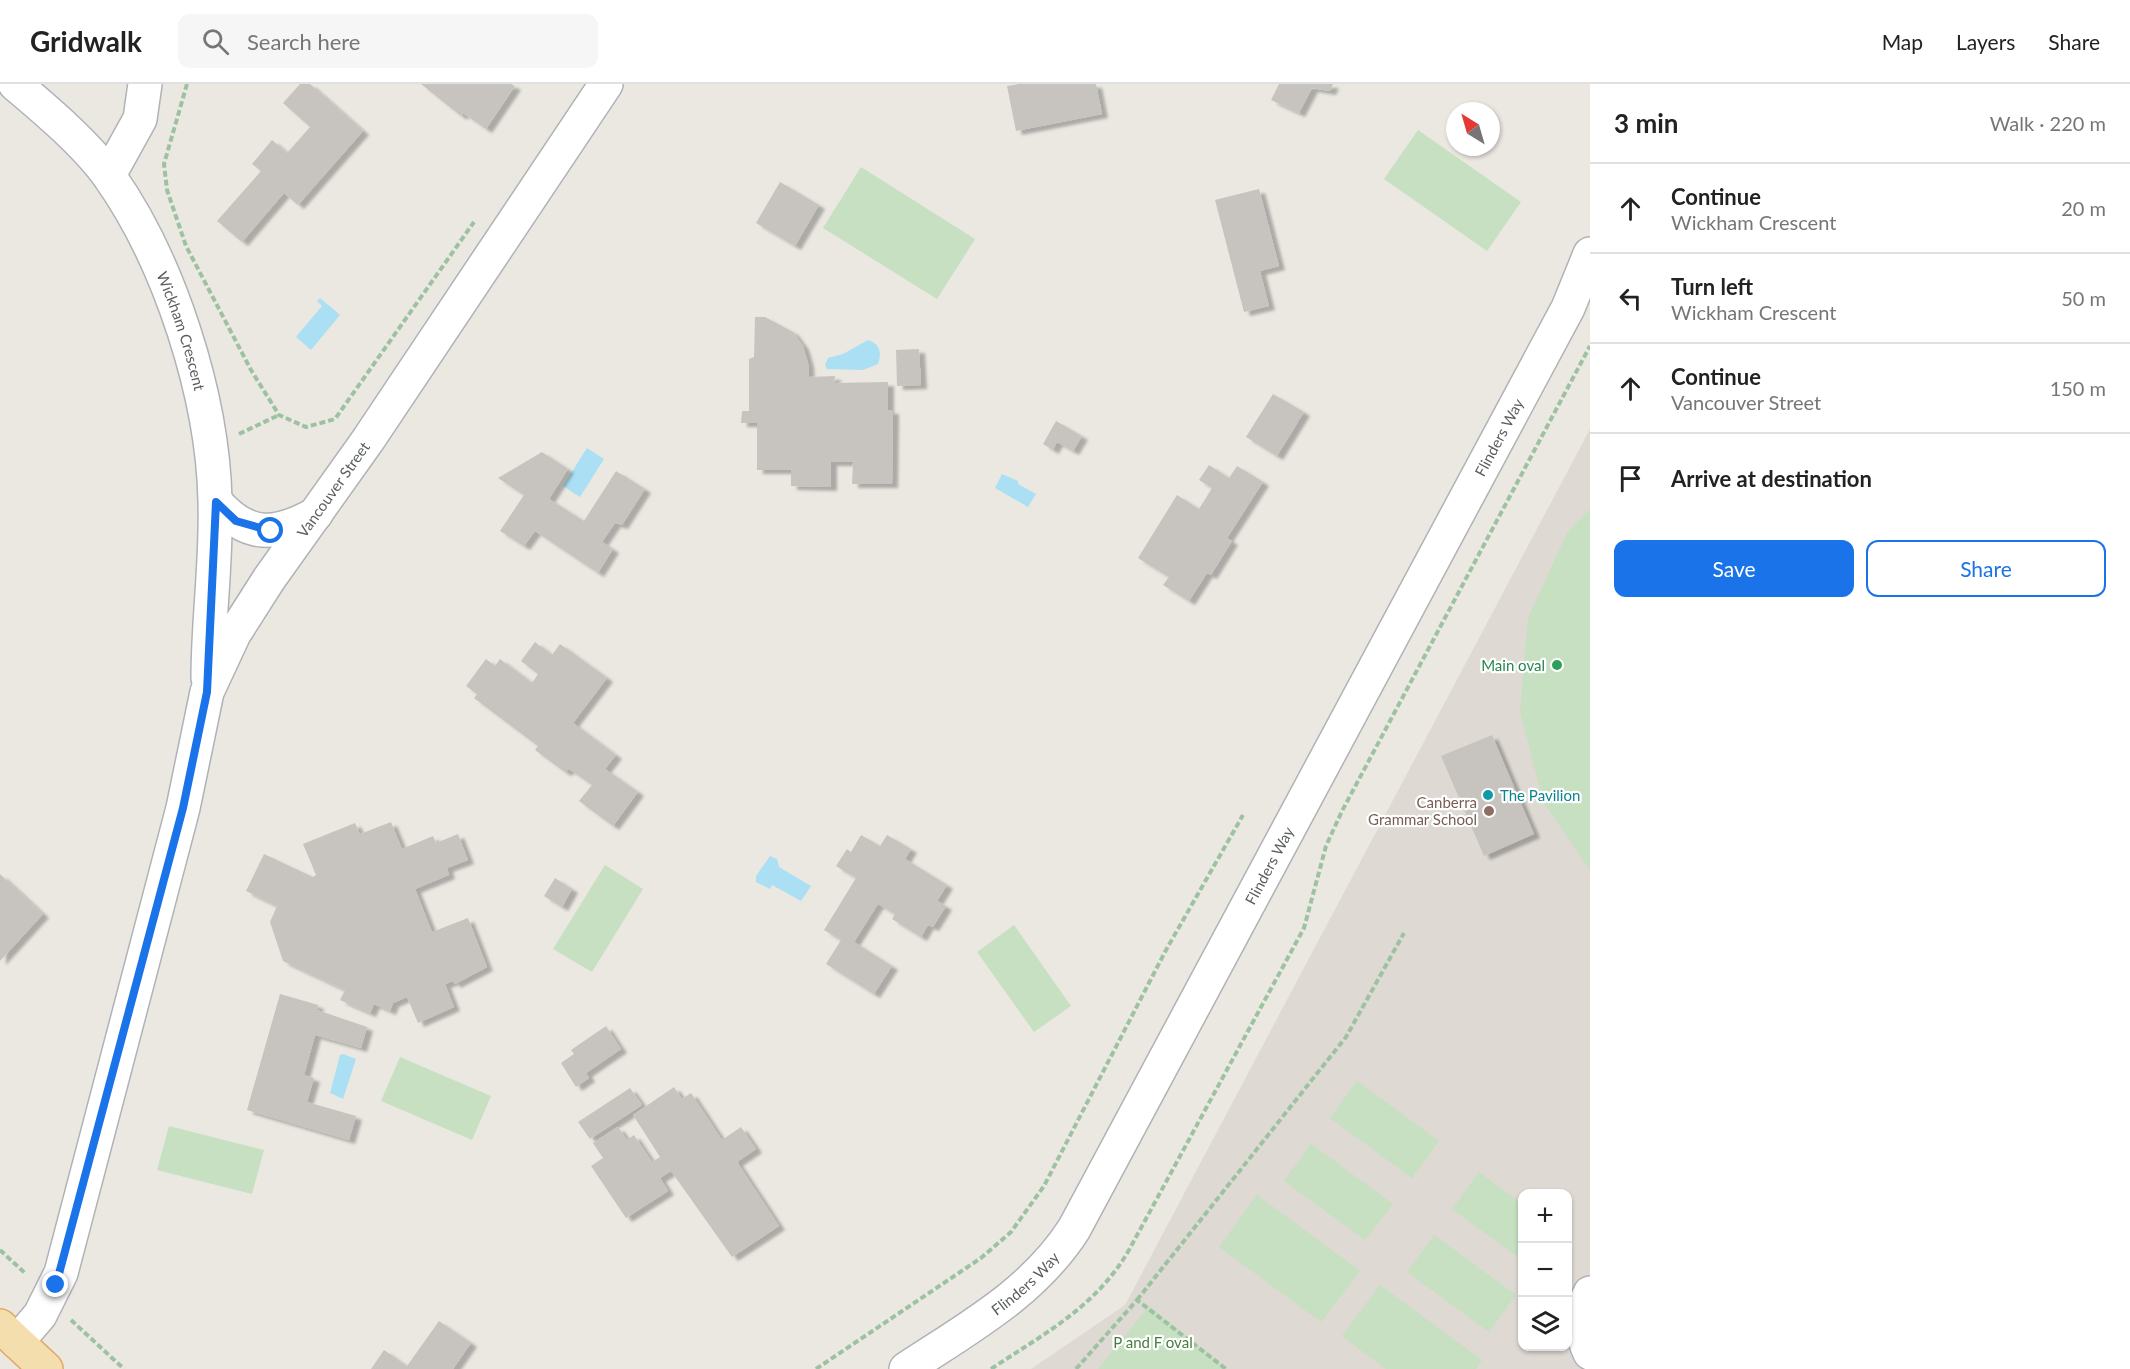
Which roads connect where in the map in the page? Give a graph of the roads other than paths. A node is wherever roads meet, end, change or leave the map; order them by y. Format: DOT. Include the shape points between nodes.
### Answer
graph roads {
  1 [pos="15,84"];
  2 [pos="145,84"];
  3 [pos="606,84"];
  4 [pos="109,175"];
  5 [pos="1590,254"];
  6 [pos="1590,280"];
  7 [pos="1568,308"];
  8 [pos="216,502"];
  9 [pos="317,513"];
  10 [pos="207,692"];
  11 [pos="1590,1293"];
  12 [pos="9,1334"];
  13 [pos="1590,1353"];
  14 [pos="46,1369"];
  15 [pos="906,1369"];
  1 -- 4 [label="street, Wickham Crescent" via="51,114"];
  2 -- 4 [label="street" via="140,119"];
  3 -- 9 [label="street, Vancouver Street"];
  4 -- 8 [label="street, Wickham Crescent" via="148,243 185,329"];
  5 -- 7 [label="street, Flinders Way"];
  6 -- 7 [label="street, Flinders Way"];
  7 -- 15 [label="street, Flinders Way" via="1074,1229 1049,1263 1022,1290"];
  8 -- 9 [label="street" via="236,521 271,531 289,529"];
  8 -- 10 [label="street, Wickham Crescent"];
  9 -- 10 [label="street, Vancouver Street" via="234,634"];
  10 -- 12 [label="street, Vancouver Street" via="183,808 61,1273 40,1314"];
  11 -- 13 [label="street" via="1582,1320"];
  12 -- 14 [label="main road"];
}
